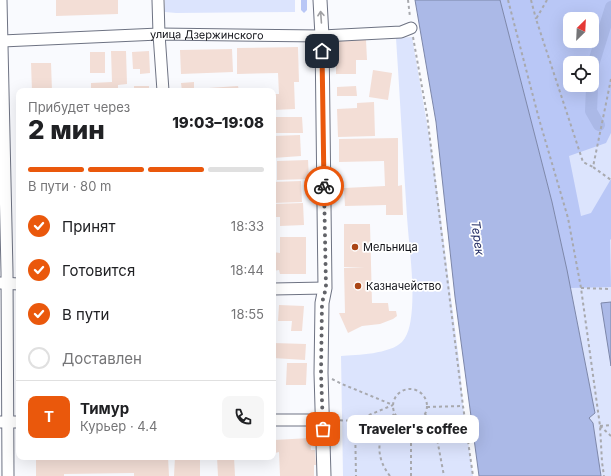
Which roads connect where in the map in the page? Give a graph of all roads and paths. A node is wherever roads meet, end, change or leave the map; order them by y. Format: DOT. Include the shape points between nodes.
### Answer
graph roads {
  1 [pos="1,0"];
  2 [pos="158,0"];
  3 [pos="320,0"];
  4 [pos="408,0"];
  5 [pos="508,0"];
  6 [pos="531,0"];
  7 [pos="547,0"];
  8 [pos="536,19"];
  9 [pos="411,28"];
  10 [pos="159,34"];
  11 [pos="322,36"];
  12 [pos="2,41"];
  13 [pos="611,79"];
  14 [pos="163,88"];
  15 [pos="2,139"];
  16 [pos="594,168"];
  17 [pos="611,180"];
  18 [pos="3,283"];
  19 [pos="16,284"];
  20 [pos="326,288"];
  21 [pos="581,288"];
  22 [pos="276,289"];
  23 [pos="611,289"];
  24 [pos="321,373"];
  25 [pos="393,405"];
  26 [pos="463,406"];
  27 [pos="427,407"];
  28 [pos="394,414"];
  29 [pos="425,414"];
  30 [pos="276,420"];
  31 [pos="323,420"];
  32 [pos="355,421"];
  33 [pos="3,422"];
  34 [pos="16,422"];
  35 [pos="411,424"];
  36 [pos="611,425"];
  37 [pos="600,426"];
  38 [pos="611,436"];
  39 [pos="8,476"];
  40 [pos="324,476"];
  41 [pos="356,476"];
  42 [pos="390,476"];
  43 [pos="410,476"];
  44 [pos="444,476"];
  45 [pos="473,476"];
  46 [pos="604,476"];
  1 -- 12 [label="street"];
  2 -- 10 [label="street"];
  11 -- 3 [label="street, one-way"];
  4 -- 9 [label="path"];
  5 -- 21 [label="path" via="568,218"];
  6 -- 8 [label="path"];
  7 -- 8 [label="path"];
  8 -- 16 [label="path" via="583,162"];
  9 -- 11 [label="street, улица Дзержинского" via="401,32"];
  9 -- 26 [label="path" via="427,115"];
  10 -- 11 [label="street, улица Дзержинского"];
  10 -- 12 [label="street, улица Дзержинского"];
  10 -- 14 [label="street"];
  11 -- 20 [label="street"];
  12 -- 15 [label="street"];
  13 -- 16 [label="path"];
  15 -- 18 [label="street"];
  16 -- 17 [label="path"];
  18 -- 19 [label="street"];
  18 -- 33 [label="street"];
  20 -- 22 [label="street"];
  20 -- 24 [label="street" via="322,303"];
  21 -- 23 [label="path"];
  21 -- 37 [label="path"];
  24 -- 25 [label="path"];
  24 -- 31 [label="street"];
  25 -- 27 [label="path" via="398,394 410,389 422,395"];
  25 -- 28 [label="path"];
  25 -- 32 [label="path"];
  26 -- 27 [label="path"];
  26 -- 45 [label="path"];
  27 -- 29 [label="path"];
  28 -- 35 [label="path" via="399,420"];
  28 -- 42 [label="path" via="385,426 379,447 381,459"];
  29 -- 35 [label="path" via="422,419"];
  29 -- 44 [label="path" via="436,428"];
  30 -- 31 [label="street"];
  31 -- 32 [label="path"];
  31 -- 40 [label="street"];
  32 -- 41 [label="path"];
  33 -- 34 [label="street"];
  33 -- 39 [label="street"];
  35 -- 43 [label="path"];
  36 -- 37 [label="path"];
  37 -- 38 [label="path"];
  37 -- 46 [label="path"];
}
